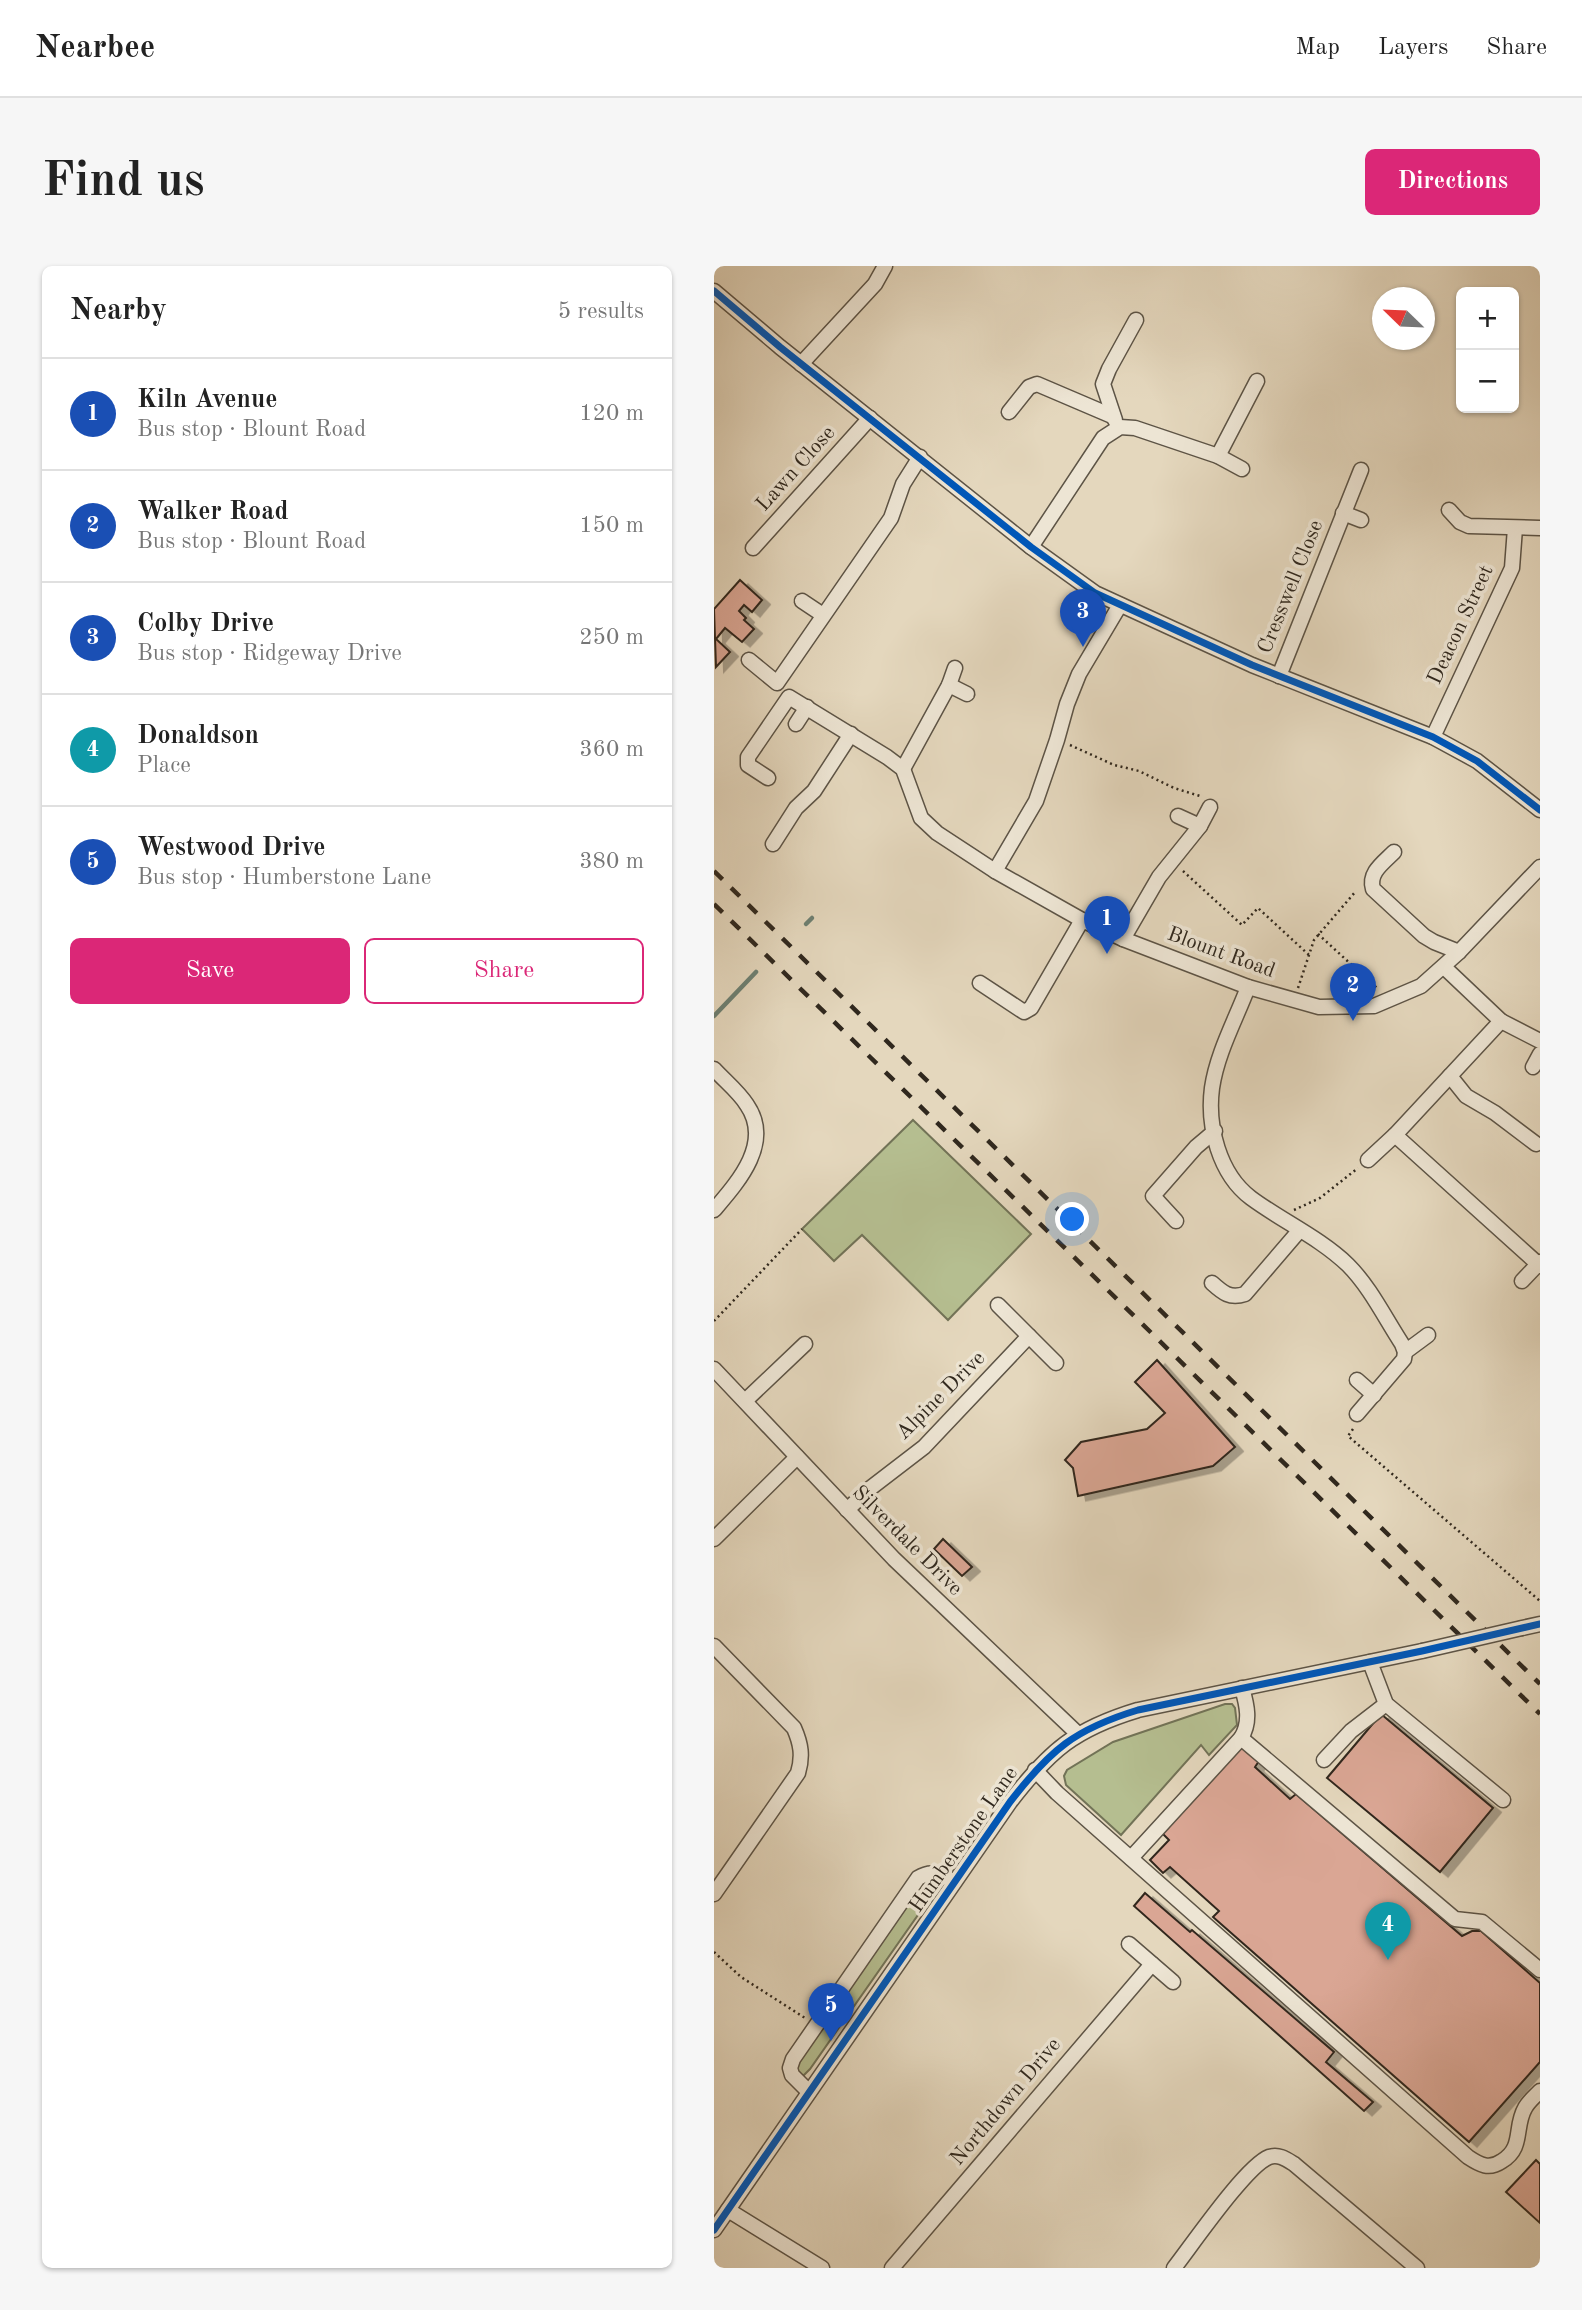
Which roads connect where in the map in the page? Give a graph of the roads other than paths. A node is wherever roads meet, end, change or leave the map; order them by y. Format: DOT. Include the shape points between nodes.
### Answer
graph roads {
  1 [pos="885,266"];
  2 [pos="717,299"];
  3 [pos="1136,320"];
  4 [pos="801,364"];
  5 [pos="1256,381"];
  6 [pos="1009,412"];
  7 [pos="870,418"];
  8 [pos="1116,422"];
  9 [pos="1218,456"];
  10 [pos="920,457"];
  11 [pos="1242,469"];
  12 [pos="1361,470"];
  13 [pos="1449,510"];
  14 [pos="1343,513"];
  15 [pos="1361,520"];
  16 [pos="1515,528"];
  17 [pos="1540,528"];
  18 [pos="1031,547"];
  19 [pos="753,548"];
  20 [pos="803,600"];
  21 [pos="1120,605"];
  22 [pos="823,614"];
  23 [pos="749,660"];
  24 [pos="955,668"];
  25 [pos="1279,676"];
  26 [pos="949,685"];
  27 [pos="967,694"];
  28 [pos="807,707"];
  29 [pos="796,724"];
  30 [pos="850,734"];
  31 [pos="1433,737"];
  32 [pos="903,769"];
  33 [pos="768,778"];
  34 [pos="1210,807"];
  35 [pos="1540,810"];
  36 [pos="1178,816"];
  37 [pos="1200,826"];
  38 [pos="773,844"];
  39 [pos="1394,852"];
  40 [pos="1540,867"];
  41 [pos="995,871"];
  42 [pos="1082,920"];
  43 [pos="1123,939"];
  44 [pos="1459,952"];
  45 [pos="1444,967"];
  46 [pos="980,983"];
  47 [pos="1248,987"];
  48 [pos="1501,1021"];
  49 [pos="1540,1041"];
  50 [pos="1540,1054"];
  51 [pos="1533,1067"];
  52 [pos="714,1069"];
  53 [pos="1450,1076"];
  54 [pos="1215,1131"];
  55 [pos="1395,1135"];
  56 [pos="1536,1144"];
  57 [pos="1368,1160"];
  58 [pos="714,1210"];
  59 [pos="1176,1221"];
  60 [pos="1299,1231"];
  61 [pos="1539,1263"];
  62 [pos="1522,1281"];
  63 [pos="1212,1283"];
  64 [pos="998,1305"];
  65 [pos="1428,1335"];
  66 [pos="1029,1336"];
  67 [pos="805,1345"];
  68 [pos="1405,1352"];
  69 [pos="1056,1363"];
  70 [pos="714,1369"];
  71 [pos="1357,1380"];
  72 [pos="1374,1395"];
  73 [pos="745,1401"];
  74 [pos="1357,1415"];
  75 [pos="797,1457"];
  76 [pos="847,1510"];
  77 [pos="714,1539"];
  78 [pos="1540,1624"];
  79 [pos="716,1651"];
  80 [pos="1370,1662"];
  81 [pos="1242,1688"];
  82 [pos="1386,1704"];
  83 [pos="1078,1734"];
  84 [pos="1241,1738"];
  85 [pos="1324,1760"];
  86 [pos="1035,1770"];
  87 [pos="1503,1800"];
  88 [pos="1131,1858"];
  89 [pos="954,1882"];
  90 [pos="714,1894"];
  91 [pos="1129,1944"];
  92 [pos="1152,1964"];
  93 [pos="1540,1970"];
  94 [pos="1173,1982"];
  95 [pos="1540,2091"];
  96 [pos="809,2092"];
  97 [pos="728,2210"];
  98 [pos="714,2230"];
  99 [pos="822,2268"];
  100 [pos="892,2268"];
  101 [pos="1174,2268"];
  102 [pos="1417,2268"];
  1 -- 4 [label="street" via="875,284"];
  2 -- 4 [label="street"];
  3 -- 8 [label="street" via="1133,341 1109,369 1103,384"];
  4 -- 7 [label="street"];
  5 -- 9 [label="street" via="1257,399"];
  6 -- 8 [label="street" via="1029,387 1037,384"];
  7 -- 10 [label="street"];
  7 -- 19 [label="street, Lawn Close"];
  8 -- 9 [label="street"];
  8 -- 18 [label="street"];
  9 -- 11 [label="street"];
  10 -- 18 [label="street"];
  10 -- 22 [label="street" via="903,484 891,518"];
  12 -- 14 [label="street, Cresswell Close"];
  13 -- 16 [label="street" via="1469,526"];
  14 -- 15 [label="street, Cresswell Close"];
  14 -- 25 [label="street, Cresswell Close"];
  16 -- 17 [label="street"];
  16 -- 31 [label="street, Deacon Street" via="1512,568"];
  18 -- 21 [label="street" via="1095,593"];
  20 -- 22 [label="street"];
  21 -- 25 [label="street"];
  21 -- 41 [label="street" via="1079,674 1036,801"];
  22 -- 23 [label="street" via="777,683"];
  24 -- 26 [label="street"];
  25 -- 31 [label="street"];
  26 -- 27 [label="street"];
  26 -- 32 [label="street"];
  28 -- 29 [label="street"];
  28 -- 30 [label="street"];
  28 -- 33 [label="street" via="789,697 748,757 748,765"];
  30 -- 32 [label="street"];
  30 -- 38 [label="street"];
  31 -- 35 [label="street" via="1477,761"];
  32 -- 41 [label="street, Blount Road" via="921,818"];
  34 -- 37 [label="street"];
  36 -- 37 [label="street"];
  37 -- 43 [label="street" via="1159,877"];
  39 -- 44 [label="street" via="1373,875 1373,889 1424,936"];
  40 -- 44 [label="street, Blount Road"];
  41 -- 42 [label="street, Blount Road"];
  42 -- 43 [label="street, Blount Road"];
  42 -- 46 [label="street" via="1031,1008 1024,1012"];
  43 -- 47 [label="street, Blount Road"];
  44 -- 45 [label="street, Blount Road"];
  45 -- 47 [label="street, Blount Road" via="1421,986 1374,1006 1319,1007"];
  45 -- 48 [label="street"];
  47 -- 54 [label="street" via="1216,1070 1212,1089"];
  48 -- 49 [label="street"];
  48 -- 53 [label="street"];
  50 -- 51 [label="street"];
  52 -- 58 [label="street" via="747,1104 756,1135 746,1168"];
  53 -- 55 [label="street"];
  53 -- 56 [label="street" via="1466,1096"];
  54 -- 59 [label="street" via="1153,1196"];
  54 -- 60 [label="street" via="1228,1173 1248,1196"];
  55 -- 57 [label="street"];
  55 -- 61 [label="street"];
  60 -- 63 [label="street" via="1245,1294 1225,1295"];
  60 -- 68 [label="street" via="1349,1266"];
  61 -- 62 [label="street"];
  64 -- 66 [label="street"];
  65 -- 68 [label="street"];
  66 -- 69 [label="street"];
  66 -- 76 [label="street, Alpine Drive" via="924,1447"];
  67 -- 73 [label="street"];
  68 -- 72 [label="street"];
  70 -- 73 [label="street, Silverdale Drive"];
  71 -- 72 [label="street"];
  72 -- 74 [label="street"];
  73 -- 75 [label="street, Silverdale Drive"];
  75 -- 76 [label="street, Silverdale Drive"];
  75 -- 77 [label="street"];
  76 -- 83 [label="street, Silverdale Drive"];
  78 -- 80 [label="street, Humberstone Lane, bridge"];
  79 -- 90 [label="street" via="794,1728 802,1760 798,1773"];
  80 -- 81 [label="street, Humberstone Lane"];
  80 -- 82 [label="street"];
  81 -- 83 [label="street, Humberstone Lane" via="1138,1710"];
  81 -- 84 [label="street" via="1247,1724"];
  82 -- 85 [label="street"];
  82 -- 87 [label="street"];
  83 -- 86 [label="street, Humberstone Lane"];
  84 -- 88 [label="street"];
  84 -- 93 [label="street" via="1455,1919 1482,1922"];
  86 -- 88 [label="street"];
  86 -- 89 [label="street, Humberstone Lane"];
  88 -- 95 [label="street" via="1482,2167 1511,2156 1525,2107"];
  89 -- 96 [label="street, Humberstone Lane"];
  89 -- 96 [label="street, Humberstone Lane" via="936,1873 918,1878 816,2025 790,2068 793,2078"];
  91 -- 92 [label="street"];
  92 -- 94 [label="street"];
  92 -- 100 [label="street, Northdown Drive"];
  96 -- 97 [label="street, Humberstone Lane"];
  97 -- 98 [label="street, Humberstone Lane"];
  97 -- 99 [label="street"];
  101 -- 102 [label="street" via="1251,2169 1272,2156 1294,2164"];
}
